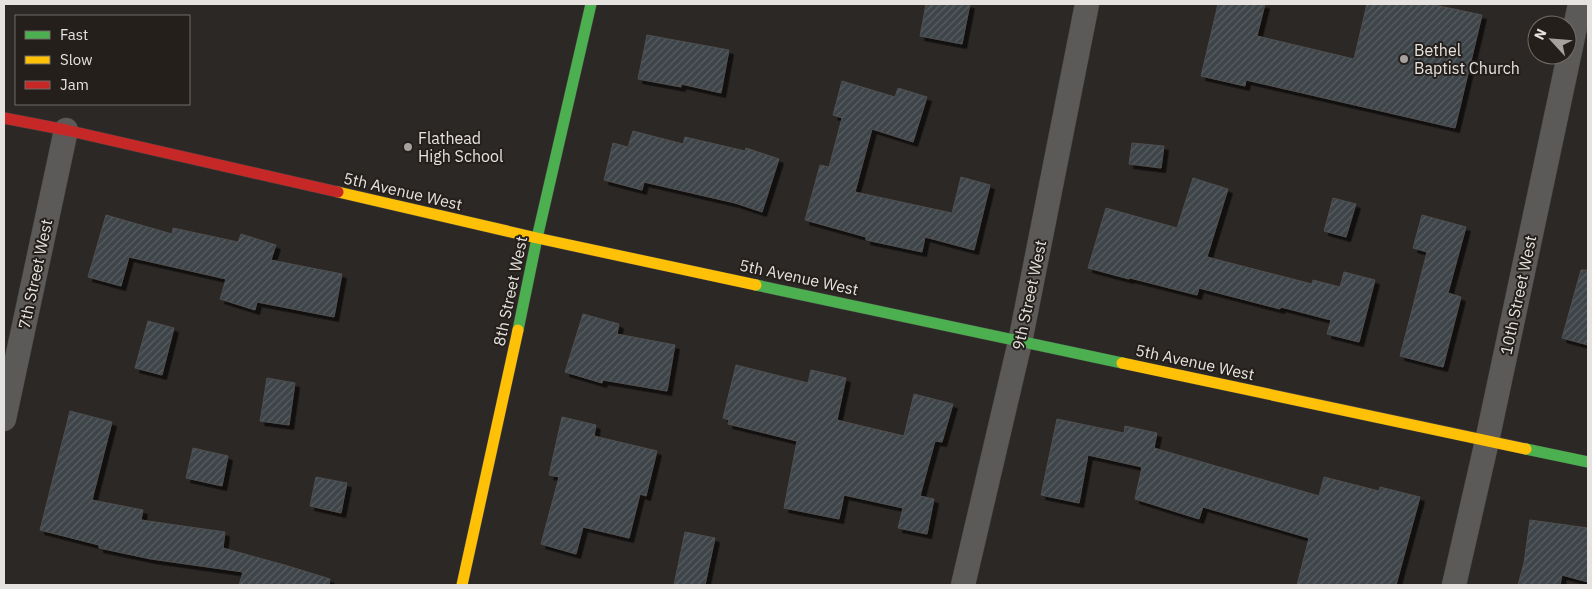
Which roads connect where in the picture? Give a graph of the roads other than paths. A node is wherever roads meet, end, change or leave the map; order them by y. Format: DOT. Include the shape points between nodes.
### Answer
graph roads {
  1 [pos="591,4"];
  2 [pos="1087,4"];
  3 [pos="1580,4"];
  4 [pos="4,118"];
  5 [pos="66,130"];
  6 [pos="537,238"];
  7 [pos="1020,342"];
  8 [pos="4,418"];
  9 [pos="1488,441"];
  10 [pos="1588,462"];
  11 [pos="462,585"];
  12 [pos="963,585"];
  13 [pos="1454,585"];
  1 -- 6 [label="street, 8th Street West"];
  2 -- 7 [label="street, 9th Street West"];
  3 -- 9 [label="street, 10th Street West"];
  4 -- 5 [label="street, 5th Avenue West"];
  5 -- 6 [label="street, 5th Avenue West"];
  5 -- 8 [label="street, 7th Street West"];
  6 -- 7 [label="street, 5th Avenue West"];
  6 -- 11 [label="street, 8th Street West"];
  7 -- 9 [label="street, 5th Avenue West"];
  7 -- 12 [label="street, 9th Street West"];
  9 -- 10 [label="street, 5th Avenue West"];
  9 -- 13 [label="street, 10th Street West"];
}
